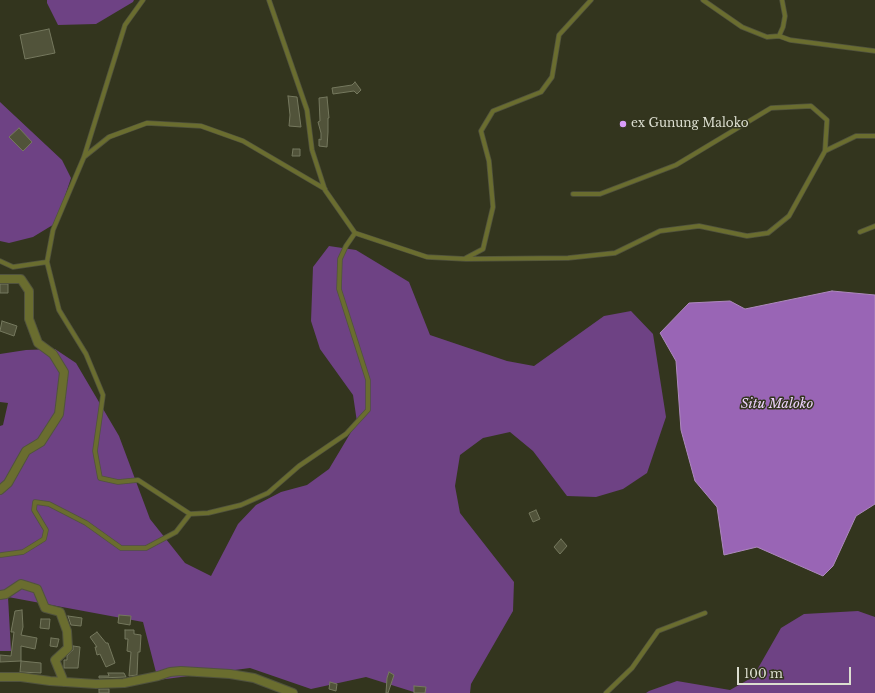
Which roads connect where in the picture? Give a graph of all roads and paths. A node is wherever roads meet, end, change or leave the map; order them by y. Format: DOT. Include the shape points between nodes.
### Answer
graph roads {
  1 [pos="144,0"];
  2 [pos="269,0"];
  3 [pos="591,0"];
  4 [pos="703,0"];
  5 [pos="782,0"];
  6 [pos="779,36"];
  7 [pos="875,52"];
  8 [pos="875,136"];
  9 [pos="825,151"];
  10 [pos="84,157"];
  11 [pos="325,190"];
  12 [pos="573,194"];
  13 [pos="875,226"];
  14 [pos="860,232"];
  15 [pos="355,233"];
  16 [pos="466,259"];
  17 [pos="0,261"];
  18 [pos="47,262"];
  19 [pos="0,278"];
  20 [pos="0,490"];
  21 [pos="190,514"];
  22 [pos="1,555"];
  23 [pos="0,595"];
  24 [pos="705,613"];
  25 [pos="0,677"];
  26 [pos="64,682"];
  27 [pos="96,684"];
  28 [pos="94,693"];
  29 [pos="293,693"];
  30 [pos="606,693"];
  1 -- 10 [label="lane" via="125,25"];
  2 -- 11 [label="lane" via="307,110 312,150"];
  3 -- 16 [label="lane" via="559,35 552,76 541,92 494,111 481,131 489,161 493,207 483,249"];
  4 -- 6 [label="lane" via="742,27 767,37"];
  5 -- 6 [label="lane" via="785,16"];
  6 -- 7 [label="lane" via="790,40"];
  8 -- 9 [label="lane" via="856,136"];
  9 -- 12 [label="lane" via="827,120 811,106 771,108 676,165 600,194"];
  9 -- 16 [label="lane" via="789,216 768,233 747,236 699,226 660,231 615,253 568,258"];
  10 -- 11 [label="lane" via="109,137 147,123 201,126 243,140"];
  10 -- 18 [label="lane" via="53,230"];
  11 -- 15 [label="lane"];
  13 -- 14 [label="lane"];
  15 -- 16 [label="lane" via="427,257"];
  15 -- 21 [label="lane" via="340,259 339,289 368,380 368,410 346,434 299,466 268,493 241,505 208,513"];
  17 -- 18 [label="lane" via="13,267"];
  18 -- 21 [label="lane" via="59,310 86,354 103,395 95,451 100,478 118,482 138,480"];
  19 -- 20 [label="street" via="21,278 30,291 30,319 38,343 53,354 64,372 59,414 41,442 26,451 8,483"];
  21 -- 22 [label="lane" via="176,532 146,548 121,548 86,523 49,504 35,502 34,510 46,530 44,539 22,552"];
  23 -- 26 [label="street" via="21,584 36,589 46,608 60,612 67,631 68,648 55,660"];
  24 -- 30 [label="lane" via="658,631 632,668"];
  25 -- 26 [label="street"];
  26 -- 27 [label="street"];
  27 -- 28 [label="street"];
  27 -- 29 [label="street" via="124,683 181,671 254,678"];
}
